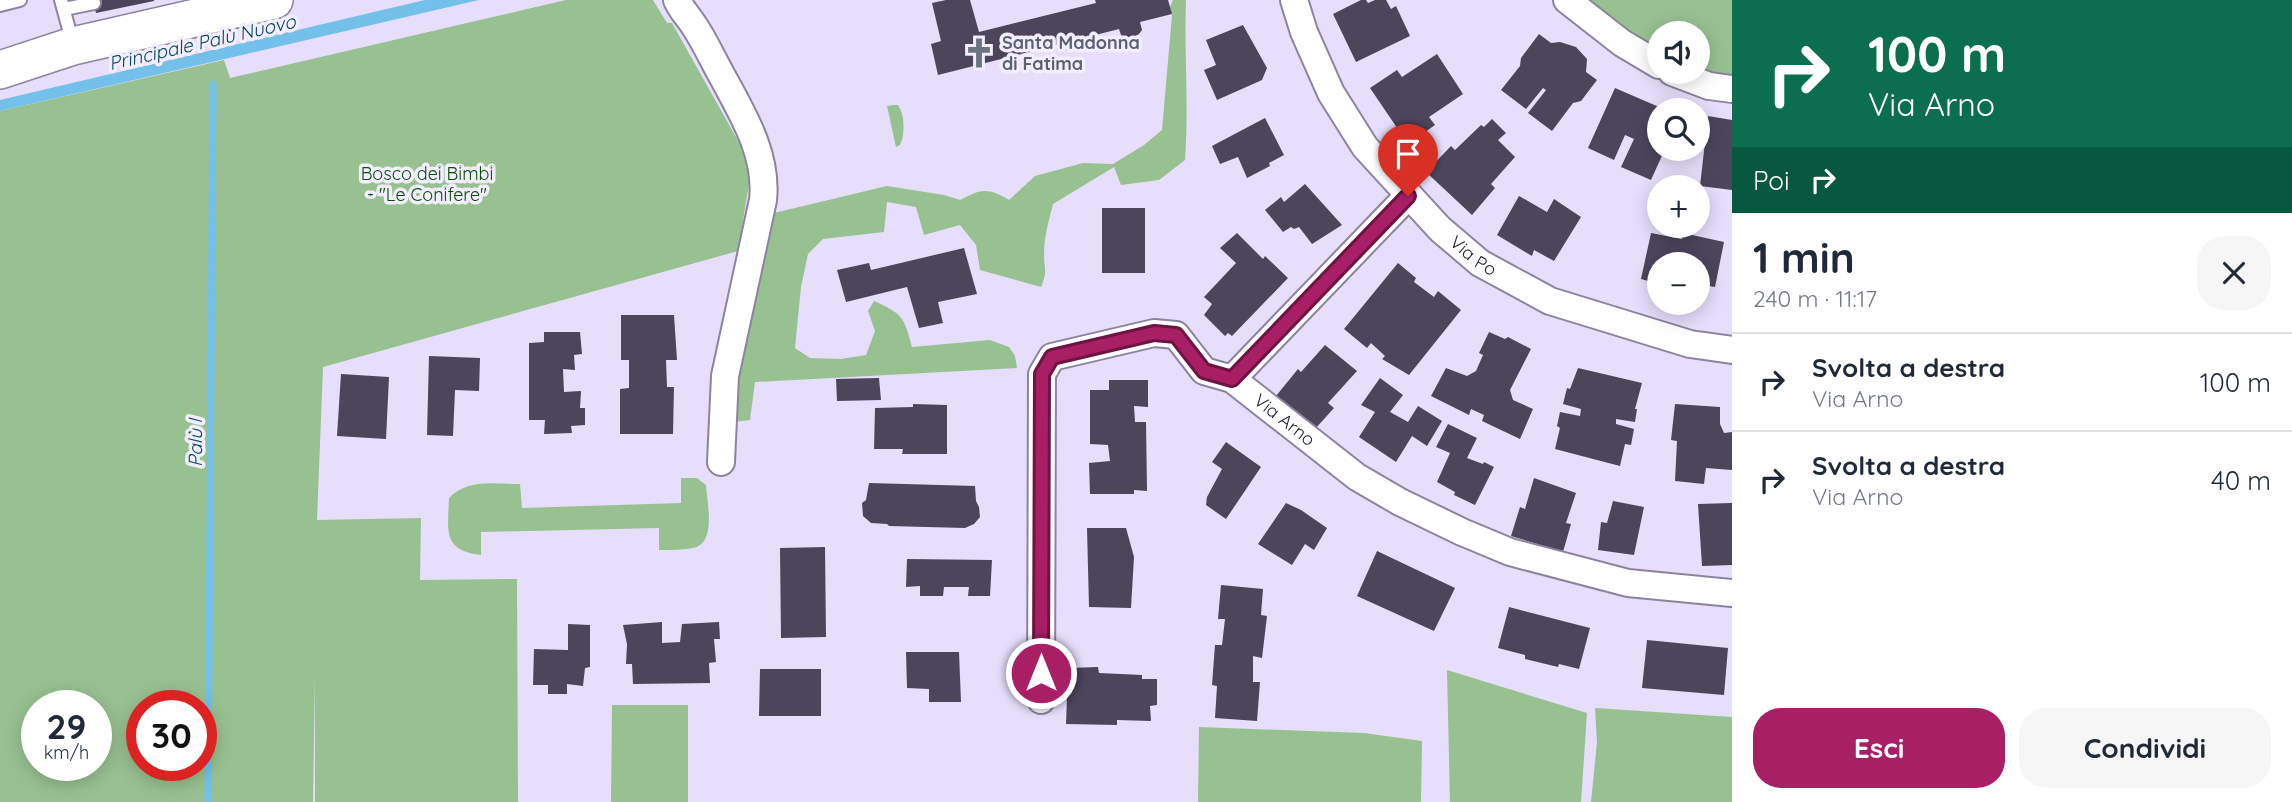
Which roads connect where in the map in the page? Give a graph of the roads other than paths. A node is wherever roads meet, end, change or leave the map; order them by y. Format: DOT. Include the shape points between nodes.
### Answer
graph roads {
  1 [pos="20,0"];
  2 [pos="274,0"];
  3 [pos="677,0"];
  4 [pos="1294,0"];
  5 [pos="1567,0"];
  6 [pos="94,3"];
  7 [pos="0,5"];
  8 [pos="62,5"];
  9 [pos="228,5"];
  10 [pos="692,12"];
  11 [pos="73,46"];
  12 [pos="0,54"];
  13 [pos="1647,58"];
  14 [pos="0,70"];
  15 [pos="1704,84"];
  16 [pos="1732,89"];
  17 [pos="1408,196"];
  18 [pos="1732,350"];
  19 [pos="1232,379"];
  20 [pos="722,462"];
  21 [pos="1732,593"];
  22 [pos="1041,700"];
  1 -- 7 [label="lane"];
  2 -- 9 [label="main road"];
  3 -- 10 [label="street" via="682,12"];
  4 -- 17 [label="street, Via Po" via="1331,93 1365,147"];
  5 -- 13 [label="street"];
  6 -- 8 [label="lane"];
  8 -- 11 [label="lane"];
  9 -- 11 [label="main road"];
  10 -- 20 [label="street" via="758,150 764,179 725,376"];
  11 -- 12 [label="main road"];
  11 -- 14 [label="main road"];
  15 -- 16 [label="street"];
  17 -- 18 [label="street, Via Po" via="1480,263 1550,301 1690,344"];
  17 -- 19 [label="street"];
  19 -- 21 [label="street, Via Arno" via="1357,477 1462,532 1510,552 1628,583"];
  19 -- 22 [label="street, Via Arno" via="1204,371 1176,335 1154,333 1052,357 1046,365 1042,374"];
}
